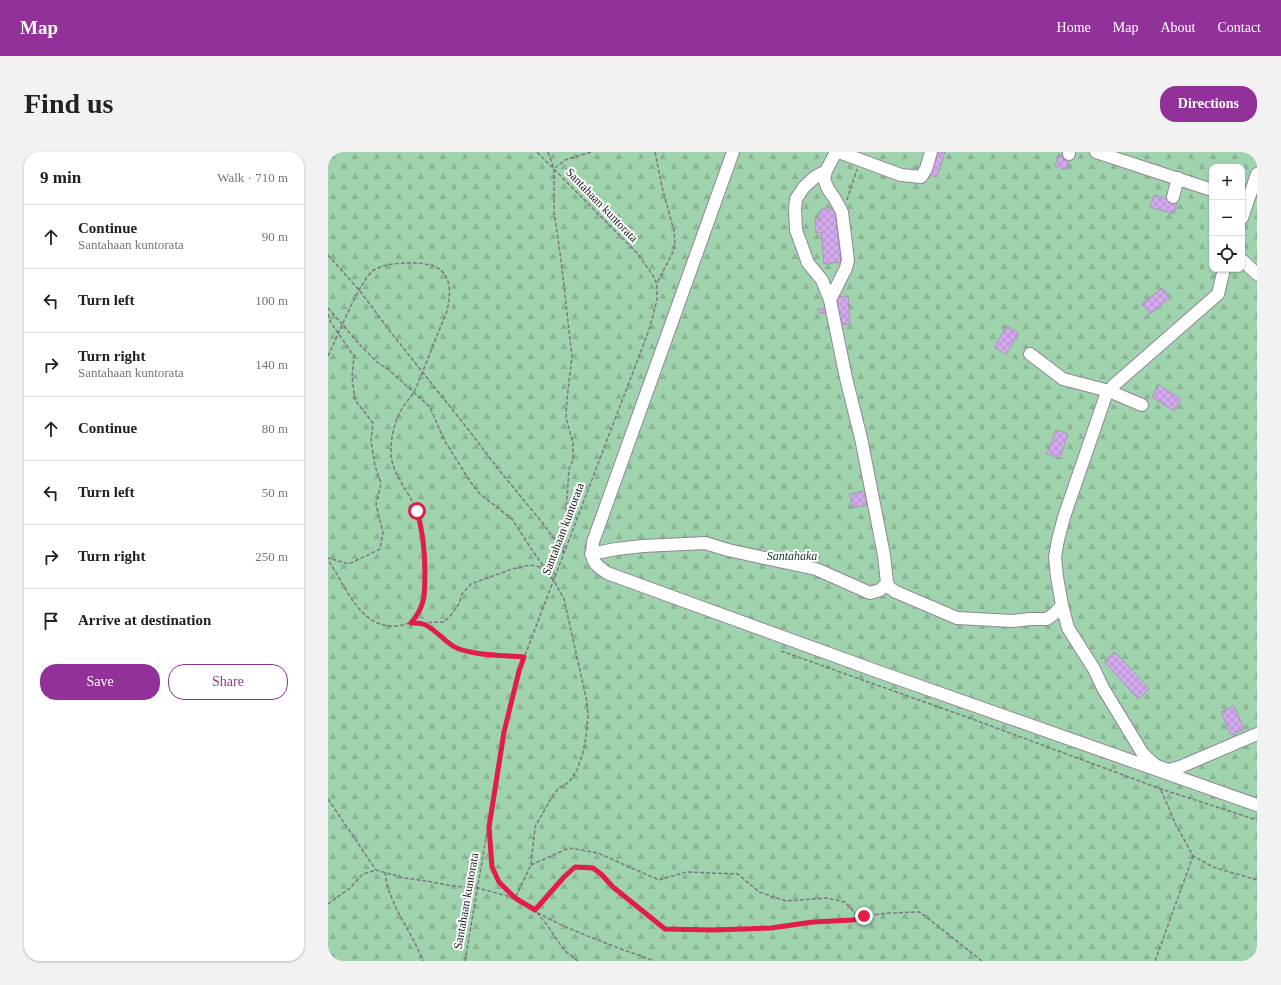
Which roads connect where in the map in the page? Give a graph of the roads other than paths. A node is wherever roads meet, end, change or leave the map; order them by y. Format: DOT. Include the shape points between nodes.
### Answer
graph roads {
  1 [pos="733,152"];
  2 [pos="836,152"];
  3 [pos="839,152"];
  4 [pos="931,152"];
  5 [pos="1096,152"];
  6 [pos="826,171"];
  7 [pos="1257,174"];
  8 [pos="1178,178"];
  9 [pos="1209,189"];
  10 [pos="1173,197"];
  11 [pos="1245,200"];
  12 [pos="1245,263"];
  13 [pos="1223,272"];
  14 [pos="1257,274"];
  15 [pos="830,300"];
  16 [pos="1030,354"];
  17 [pos="1109,391"];
  18 [pos="1142,405"];
  19 [pos="592,554"];
  20 [pos="887,583"];
  21 [pos="1062,605"];
  22 [pos="1047,619"];
  23 [pos="1071,633"];
  24 [pos="1257,734"];
  25 [pos="1257,805"];
  1 -- 19 [label="lane" via="593,542"];
  2 -- 6 [label="lane"];
  3 -- 4 [label="lane" via="901,175 921,177"];
  5 -- 8 [label="lane"];
  6 -- 15 [label="lane" via="824,179 841,210 848,260"];
  6 -- 15 [label="lane" via="804,187 796,198 795,209 796,230 808,263 822,280"];
  7 -- 11 [label="lane"];
  8 -- 9 [label="lane"];
  8 -- 10 [label="lane"];
  12 -- 14 [label="lane"];
  13 -- 17 [label="lane" via="1218,294"];
  15 -- 20 [label="lane" via="861,438"];
  16 -- 17 [label="lane" via="1063,379"];
  17 -- 18 [label="lane"];
  17 -- 21 [label="lane" via="1058,540 1055,557"];
  19 -- 20 [label="lane" via="643,546 705,543 816,569 870,593 880,590"];
  19 -- 25 [label="lane" via="594,564 607,573 882,674"];
  20 -- 22 [label="lane" via="896,592 957,618"];
  21 -- 22 [label="lane"];
  21 -- 23 [label="lane"];
  22 -- 23 [label="lane"];
  23 -- 24 [label="lane" via="1143,754 1155,765 1168,770 1180,767"];
}
